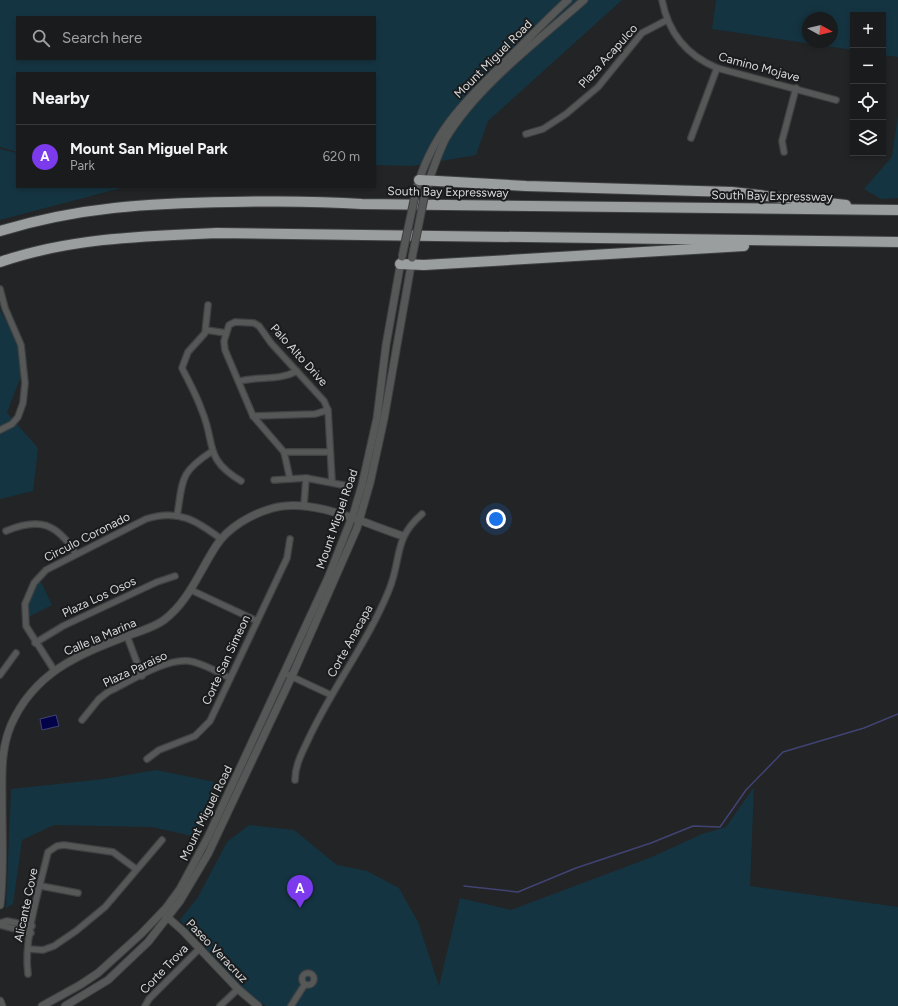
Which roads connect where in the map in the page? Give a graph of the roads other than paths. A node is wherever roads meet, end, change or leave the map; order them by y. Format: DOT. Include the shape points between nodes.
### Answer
graph roads {
  1 [pos="568,0"];
  2 [pos="584,0"];
  3 [pos="662,0"];
  4 [pos="666,20"];
  5 [pos="717,68"];
  6 [pos="796,88"];
  7 [pos="836,100"];
  8 [pos="526,134"];
  9 [pos="691,138"];
  10 [pos="784,152"];
  11 [pos="418,180"];
  12 [pos="429,181"];
  13 [pos="886,210"];
  14 [pos="898,210"];
  15 [pos="0,231"];
  16 [pos="850,241"];
  17 [pos="898,242"];
  18 [pos="401,261"];
  19 [pos="0,262"];
  20 [pos="412,262"];
  21 [pos="0,289"];
  22 [pos="208,305"];
  23 [pos="206,330"];
  24 [pos="226,333"];
  25 [pos="296,371"];
  26 [pos="240,381"];
  27 [pos="328,410"];
  28 [pos="253,416"];
  29 [pos="0,430"];
  30 [pos="212,452"];
  31 [pos="284,452"];
  32 [pos="330,452"];
  33 [pos="290,478"];
  34 [pos="306,478"];
  35 [pos="274,480"];
  36 [pos="241,481"];
  37 [pos="332,481"];
  38 [pos="348,486"];
  39 [pos="304,505"];
  40 [pos="422,514"];
  41 [pos="177,516"];
  42 [pos="355,520"];
  43 [pos="6,531"];
  44 [pos="403,536"];
  45 [pos="221,539"];
  46 [pos="290,539"];
  47 [pos="76,554"];
  48 [pos="175,576"];
  49 [pos="190,590"];
  50 [pos="257,621"];
  51 [pos="127,636"];
  52 [pos="35,643"];
  53 [pos="16,653"];
  54 [pos="54,670"];
  55 [pos="284,673"];
  56 [pos="0,675"];
  57 [pos="142,676"];
  58 [pos="292,676"];
  59 [pos="230,678"];
  60 [pos="331,695"];
  61 [pos="82,720"];
  62 [pos="147,759"];
  63 [pos="1,763"];
  64 [pos="295,780"];
  65 [pos="162,840"];
  66 [pos="1,859"];
  67 [pos="136,869"];
  68 [pos="41,886"];
  69 [pos="78,893"];
  70 [pos="0,906"];
  71 [pos="160,912"];
  72 [pos="168,917"];
  73 [pos="0,924"];
  74 [pos="32,926"];
  75 [pos="31,933"];
  76 [pos="200,948"];
  77 [pos="28,949"];
  78 [pos="28,974"];
  79 [pos="305,984"];
  80 [pos="238,989"];
  81 [pos="0,1001"];
  82 [pos="2,1006"];
  83 [pos="42,1006"];
  84 [pos="65,1006"];
  85 [pos="145,1006"];
  86 [pos="220,1006"];
  87 [pos="258,1006"];
  88 [pos="291,1006"];
  1 -- 11 [label="street, Mount Miguel Road" via="460,107 438,139"];
  2 -- 12 [label="street, Mount Miguel Road" via="497,77 470,107 446,139"];
  3 -- 4 [label="street, Camino Mojave"];
  4 -- 5 [label="street, Camino Mojave" via="673,33 688,50"];
  4 -- 8 [label="street, Plaza Acapulco" via="642,33 598,87 566,114 543,129"];
  5 -- 6 [label="street, Camino Mojave"];
  5 -- 9 [label="street"];
  6 -- 7 [label="street, Camino Mojave"];
  6 -- 10 [label="street" via="782,141"];
  11 -- 12 [label="highway"];
  11 -- 18 [label="street, Mount Miguel Road, bridge"];
  12 -- 13 [label="highway" via="533,187 732,192"];
  12 -- 20 [label="street, Mount Miguel Road, bridge"];
  13 -- 14 [label="highway, South Bay Expressway"];
  13 -- 15 [label="highway, South Bay Expressway" via="362,204 302,201 190,202 102,208 25,223"];
  16 -- 17 [label="highway"];
  16 -- 19 [label="highway" via="216,233 116,238 70,244"];
  16 -- 20 [label="highway"];
  18 -- 20 [label="highway"];
  18 -- 42 [label="street, Mount Miguel Road" via="386,345 377,418"];
  20 -- 42 [label="street, Mount Miguel Road" via="370,483"];
  21 -- 29 [label="street" via="21,345 25,383 23,403 18,417 12,424"];
  22 -- 23 [label="street"];
  23 -- 24 [label="street"];
  23 -- 30 [label="street" via="204,336 188,352 182,368 203,412"];
  24 -- 25 [label="street, Palo Alto Drive" via="229,325 235,322 254,323"];
  24 -- 26 [label="street" via="225,350"];
  25 -- 26 [label="street" via="284,377"];
  25 -- 27 [label="street, Palo Alto Drive" via="319,393"];
  26 -- 28 [label="street"];
  27 -- 28 [label="street" via="315,414"];
  27 -- 32 [label="street, Palo Alto Drive"];
  28 -- 31 [label="street"];
  30 -- 36 [label="street" via="226,473"];
  30 -- 41 [label="street" via="195,462 188,470 182,482"];
  31 -- 32 [label="street"];
  31 -- 33 [label="street"];
  32 -- 37 [label="street, Palo Alto Drive"];
  33 -- 34 [label="street"];
  33 -- 35 [label="street"];
  34 -- 37 [label="street"];
  34 -- 39 [label="street"];
  37 -- 38 [label="street"];
  39 -- 42 [label="street, Calle la Marina"];
  39 -- 45 [label="street, Calle la Marina" via="274,507 247,518"];
  40 -- 44 [label="street, Corte Anacapa"];
  41 -- 45 [label="street, Circulo Coronado" via="198,522"];
  41 -- 47 [label="street, Circulo Coronado" via="164,515 146,520"];
  42 -- 44 [label="street, Calle la Marina"];
  42 -- 55 [label="street, Mount Miguel Road"];
  42 -- 58 [label="street, Mount Miguel Road" via="335,580"];
  43 -- 47 [label="street" via="24,524 44,524 62,535"];
  44 -- 60 [label="street, Corte Anacapa" via="390,588"];
  45 -- 49 [label="street, Calle la Marina"];
  46 -- 50 [label="street, Corte San Simeon" via="287,558"];
  47 -- 52 [label="street, Circulo Coronado" via="46,570 28,593 25,621"];
  48 -- 52 [label="street, Plaza Los Osos" via="63,626"];
  49 -- 50 [label="street"];
  49 -- 51 [label="street, Calle la Marina" via="181,604 162,621"];
  50 -- 59 [label="street, Corte San Simeon"];
  51 -- 54 [label="street, Calle la Marina"];
  51 -- 57 [label="street"];
  52 -- 54 [label="street, Circulo Coronado"];
  53 -- 56 [label="street"];
  54 -- 63 [label="street, Calle la Marina" via="34,689 18,711 7,736"];
  55 -- 58 [label="street"];
  55 -- 71 [label="street, Mount Miguel Road" via="196,862 180,889"];
  57 -- 59 [label="street, Plaza Paraiso" via="165,664 185,661 200,664"];
  57 -- 61 [label="street, Plaza Paraiso" via="99,699"];
  58 -- 60 [label="street"];
  58 -- 72 [label="street, Mount Miguel Road" via="208,854 191,885"];
  59 -- 62 [label="street, Corte San Simeon" via="210,721 203,729 195,736 159,750"];
  60 -- 64 [label="street, Corte Anacapa" via="295,770"];
  63 -- 66 [label="street, Calle la Marina"];
  65 -- 67 [label="street"];
  66 -- 70 [label="street, Calle la Marina"];
  67 -- 68 [label="street, Alicante Cove" via="113,852 57,846 48,852"];
  67 -- 77 [label="street" via="105,907 76,931 54,946 43,950"];
  68 -- 69 [label="street"];
  68 -- 74 [label="street, Alicante Cove"];
  71 -- 72 [label="street, Paseo Veracruz"];
  71 -- 83 [label="street, Mount Miguel Road" via="141,934 98,973"];
  72 -- 76 [label="street, Paseo Veracruz"];
  72 -- 84 [label="street, Mount Miguel Road" via="148,942 108,980"];
  73 -- 74 [label="street" via="7,921"];
  73 -- 75 [label="street"];
  74 -- 75 [label="street, Alicante Cove"];
  75 -- 77 [label="street, Alicante Cove"];
  76 -- 80 [label="street, Paseo Veracruz"];
  76 -- 85 [label="street, Corte Trova"];
  77 -- 78 [label="street, Alicante Cove"];
  79 -- 88 [label="street"];
  80 -- 86 [label="street"];
  80 -- 87 [label="street, Paseo Veracruz"];
  81 -- 82 [label="street"];
}
